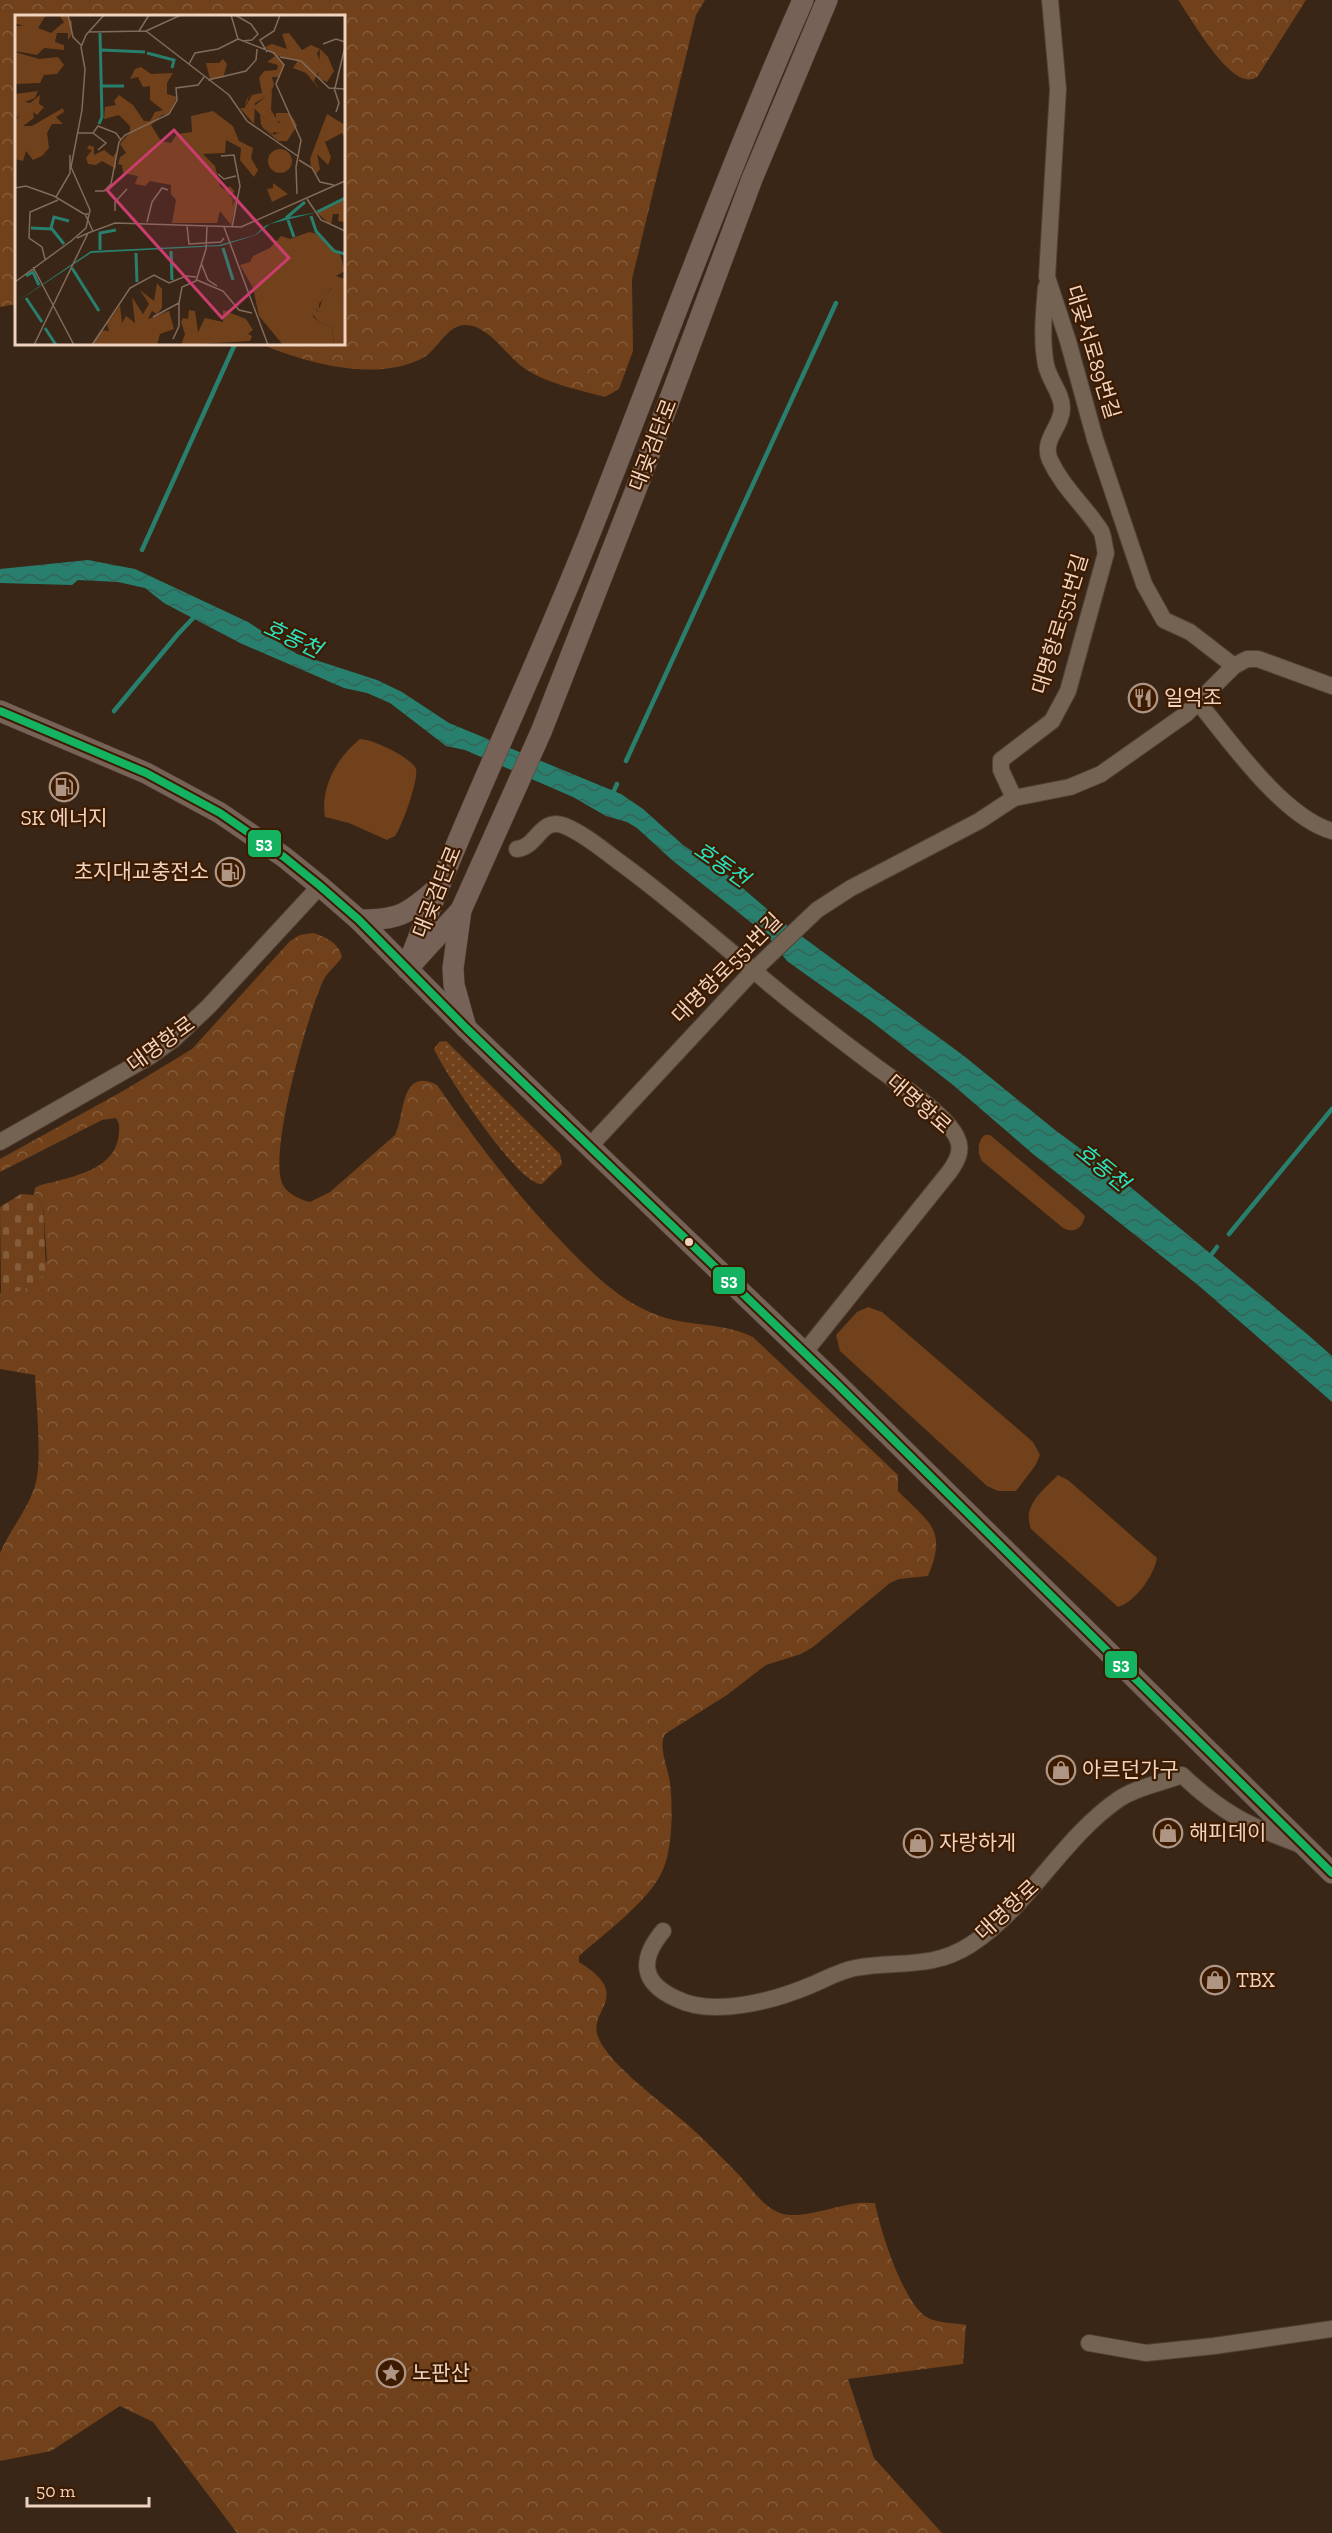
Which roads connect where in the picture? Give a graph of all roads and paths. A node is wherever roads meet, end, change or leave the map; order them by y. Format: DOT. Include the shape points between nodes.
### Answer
graph roads {
  1 [pos="803,0"];
  2 [pos="827,0"];
  3 [pos="1050,0"];
  4 [pos="1047,277"];
  5 [pos="1234,666"];
  6 [pos="1332,686"];
  7 [pos="1198,702"];
  8 [pos="0,711"];
  9 [pos="1014,798"];
  10 [pos="1332,831"];
  11 [pos="516,849"];
  12 [pos="320,886"];
  13 [pos="437,887"];
  14 [pos="461,910"];
  15 [pos="359,920"];
  16 [pos="756,968"];
  17 [pos="407,969"];
  18 [pos="466,1028"];
  19 [pos="0,1142"];
  20 [pos="590,1146"];
  21 [pos="804,1353"];
  22 [pos="1305,1846"];
  23 [pos="1332,1873"];
  24 [pos="663,1931"];
  25 [pos="1332,2329"];
  26 [pos="1089,2343"];
  1 -- 13 [label="main road, 대곶검단로" via="747,131 594,524"];
  2 -- 14 [label="main road, 대곶검단로" via="752,179 541,732"];
  3 -- 4 [label="street, 대곶서로89번길" via="1058,89"];
  4 -- 5 [label="street, 대곶서로89번길" via="1095,439 1144,584 1164,620 1190,632"];
  4 -- 9 [label="street, 대명항로551번길" via="1046,366 1062,409 1048,440 1048,457 1065,487 1102,532 1106,553 1068,691 1052,721 1001,760 1001,770"];
  5 -- 6 [label="street" via="1247,658 1258,659"];
  5 -- 7 [label="street, 대명항로551번길"];
  7 -- 9 [label="street, 대명항로551번길" via="1101,774 1070,787"];
  7 -- 10 [label="street" via="1281,797 1303,818"];
  8 -- 12 [label="main road, 대명항로" via="146,773 220,813"];
  9 -- 16 [label="street, 대명항로551번길" via="817,910"];
  11 -- 16 [label="street" via="525,848 542,828 552,823 565,826 651,885"];
  12 -- 15 [label="main road, 대명항로"];
  12 -- 19 [label="street, 대명항로" via="174,1039"];
  13 -- 15 [label="main road" via="414,909 397,917"];
  13 -- 17 [label="main road, 대곶검단로"];
  14 -- 17 [label="main road, 대곶검단로"];
  14 -- 18 [label="main road" via="453,968"];
  15 -- 17 [label="main road, 대명항로"];
  16 -- 20 [label="street, 대명항로551번길"];
  16 -- 21 [label="street, 대명항로" via="931,1109 957,1138 960,1149 950,1171"];
  17 -- 18 [label="main road, 대명항로"];
  18 -- 20 [label="main road, 대명항로"];
  20 -- 21 [label="main road, 대명항로"];
  21 -- 22 [label="main road, 대명항로"];
  22 -- 23 [label="main road, 대명항로"];
  22 -- 24 [label="street, 대명항로" via="1234,1817 1182,1775 1134,1791 1105,1809 989,1931 942,1959 856,1968 777,1997 705,2008 671,1997 650,1976 646,1965 648,1953"];
  25 -- 26 [label="street" via="1146,2354"];
}
